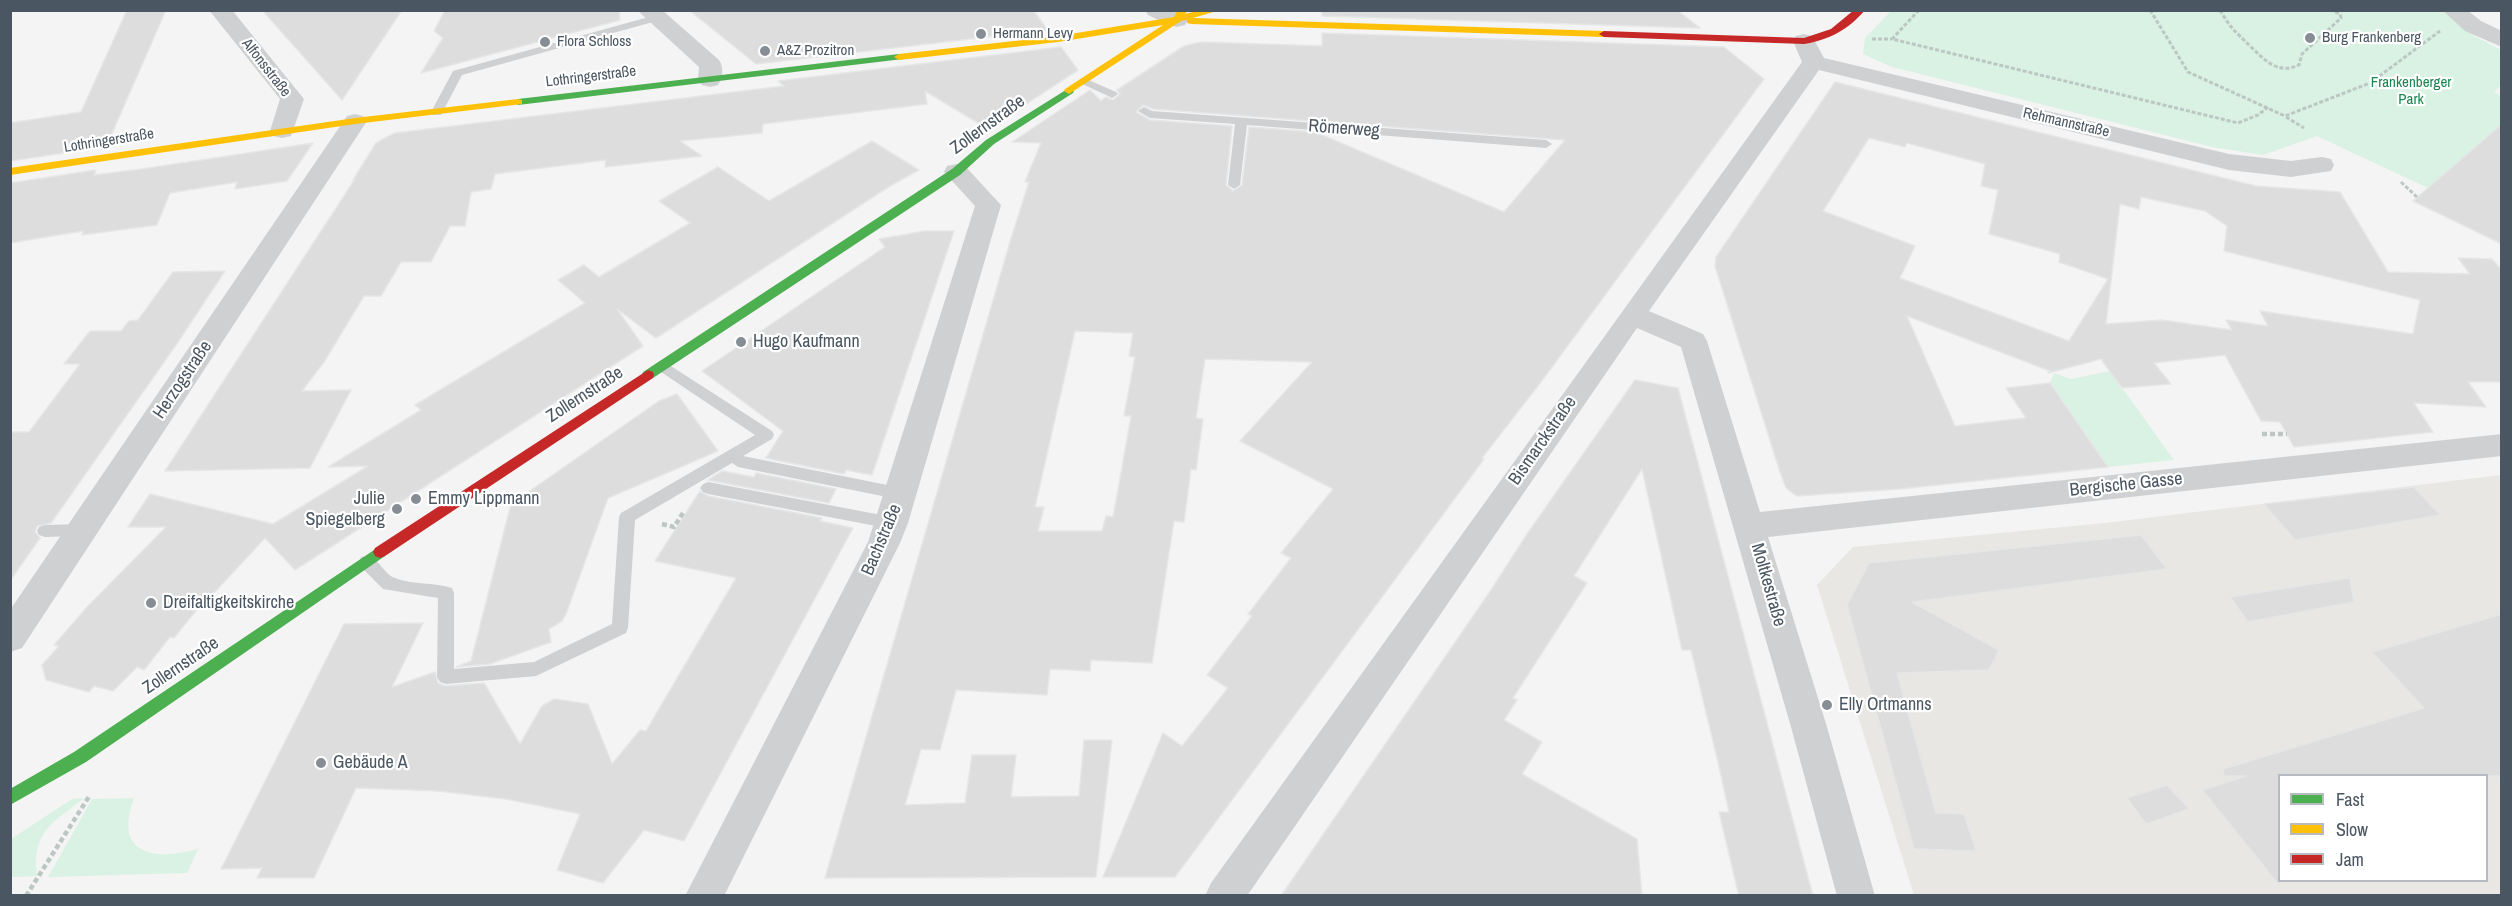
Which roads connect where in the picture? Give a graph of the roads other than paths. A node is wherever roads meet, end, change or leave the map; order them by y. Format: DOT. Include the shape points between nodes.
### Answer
graph roads {
  1 [pos="220,10"];
  2 [pos="1156,10"];
  3 [pos="1215,10"];
  4 [pos="1860,10"];
  5 [pos="2453,10"];
  6 [pos="652,14"];
  7 [pos="1180,15"];
  8 [pos="2502,40"];
  9 [pos="1808,52"];
  10 [pos="710,80"];
  11 [pos="1084,81"];
  12 [pos="1112,94"];
  13 [pos="1144,111"];
  14 [pos="437,112"];
  15 [pos="355,121"];
  16 [pos="1241,121"];
  17 [pos="282,131"];
  18 [pos="1546,144"];
  19 [pos="2322,165"];
  20 [pos="10,172"];
  21 [pos="956,172"];
  22 [pos="1234,185"];
  23 [pos="1632,315"];
  24 [pos="663,366"];
  25 [pos="2502,446"];
  26 [pos="738,461"];
  27 [pos="708,488"];
  28 [pos="902,494"];
  29 [pos="891,523"];
  30 [pos="1750,526"];
  31 [pos="83,530"];
  32 [pos="45,531"];
  33 [pos="367,562"];
  34 [pos="10,639"];
  35 [pos="10,798"];
  36 [pos="704,896"];
  37 [pos="1224,896"];
  38 [pos="1856,896"];
  1 -- 17 [label="street, Alfonsstraße" via="292,99"];
  2 -- 7 [label="street"];
  3 -- 7 [label="street"];
  4 -- 9 [label="street"];
  5 -- 8 [label="street" via="2473,26"];
  6 -- 10 [label="street" via="711,65"];
  6 -- 14 [label="lane" via="456,73"];
  7 -- 9 [label="street"];
  7 -- 10 [label="street, Lothringerstraße" via="1052,40"];
  7 -- 11 [label="street, Zollernstraße"];
  9 -- 19 [label="street, Rehmannstraße" via="2229,162 2291,169"];
  9 -- 23 [label="street, Bismarckstraße"];
  10 -- 14 [label="street, Lothringerstraße"];
  11 -- 12 [label="lane"];
  11 -- 21 [label="street, Zollernstraße" via="990,142"];
  13 -- 16 [label="lane, Römerweg"];
  14 -- 15 [label="street, Lothringerstraße"];
  15 -- 17 [label="street, Lothringerstraße"];
  15 -- 31 [label="street, Herzogstraße"];
  16 -- 18 [label="lane, Römerweg"];
  16 -- 22 [label="lane"];
  17 -- 20 [label="street, Lothringerstraße"];
  21 -- 24 [label="street, Zollernstraße"];
  21 -- 28 [label="street, Bachstraße" via="988,205"];
  23 -- 30 [label="street, Moltkestraße" via="1693,341"];
  23 -- 37 [label="street, Bismarckstraße"];
  24 -- 33 [label="street, Zollernstraße"];
  24 -- 33 [label="lane" via="767,435 627,517 620,628 536,669 446,677 446,593 389,584"];
  25 -- 30 [label="street, Bergische Gasse"];
  26 -- 28 [label="lane"];
  27 -- 29 [label="lane"];
  28 -- 29 [label="street, Bachstraße"];
  29 -- 36 [label="street, Bachstraße"];
  30 -- 38 [label="street, Moltkestraße"];
  31 -- 32 [label="lane"];
  31 -- 34 [label="street, Herzogstraße"];
  33 -- 35 [label="street, Zollernstraße" via="80,757"];
}
